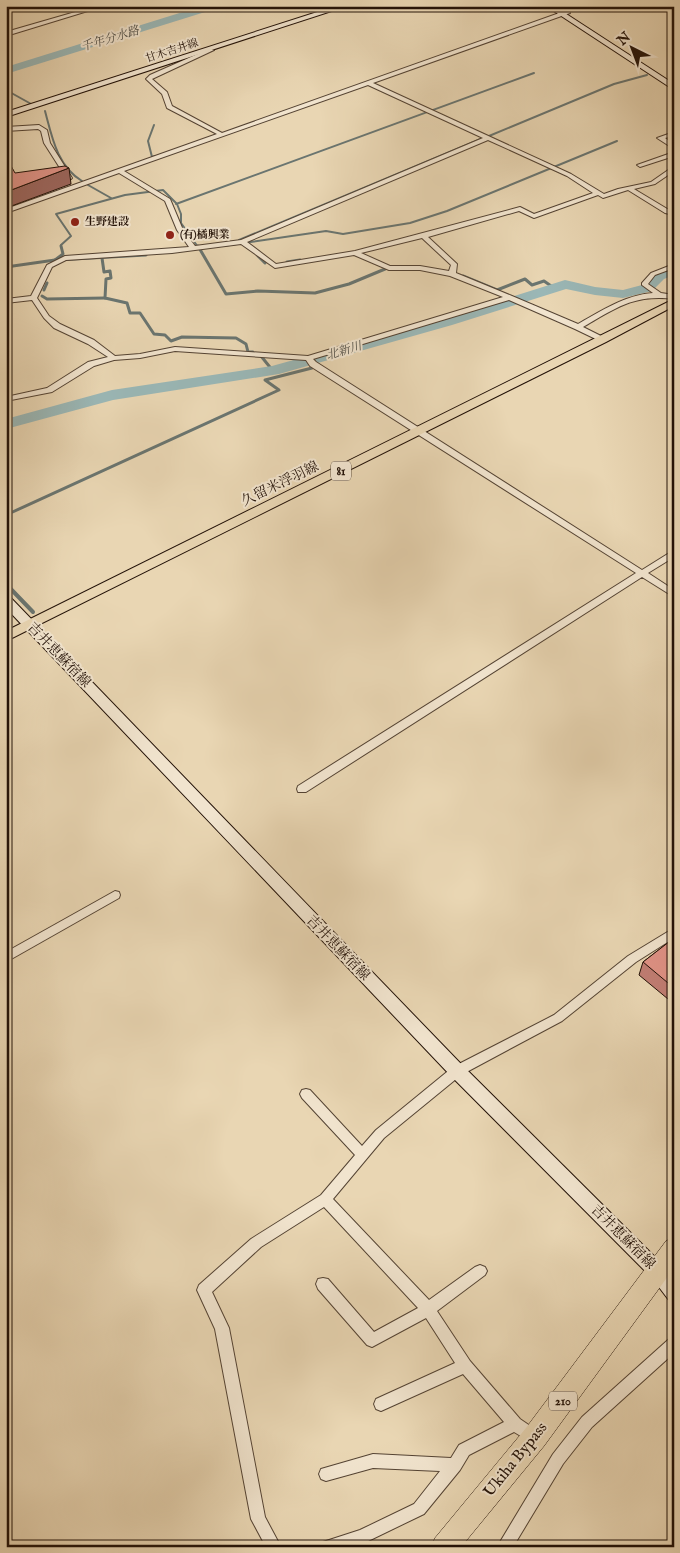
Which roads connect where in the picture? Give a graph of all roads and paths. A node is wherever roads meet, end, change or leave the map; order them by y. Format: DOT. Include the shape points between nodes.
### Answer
graph roads {
  1 [pos="102,6"];
  2 [pos="344,6"];
  3 [pos="549,6"];
  4 [pos="563,10"];
  5 [pos="6,34"];
  6 [pos="211,50"];
  7 [pos="368,83"];
  8 [pos="674,88"];
  9 [pos="6,115"];
  10 [pos="6,129"];
  11 [pos="674,134"];
  12 [pos="222,135"];
  13 [pos="488,138"];
  14 [pos="674,148"];
  15 [pos="674,154"];
  16 [pos="640,165"];
  17 [pos="674,168"];
  18 [pos="120,171"];
  19 [pos="81,185"];
  20 [pos="630,189"];
  21 [pos="598,194"];
  22 [pos="6,211"];
  23 [pos="674,213"];
  24 [pos="424,236"];
  25 [pos="244,243"];
  26 [pos="197,247"];
  27 [pos="355,253"];
  28 [pos="674,266"];
  29 [pos="453,273"];
  30 [pos="658,294"];
  31 [pos="674,297"];
  32 [pos="34,298"];
  33 [pos="515,299"];
  34 [pos="6,300"];
  35 [pos="674,302"];
  36 [pos="578,327"];
  37 [pos="602,340"];
  38 [pos="114,358"];
  39 [pos="310,361"];
  40 [pos="6,399"];
  41 [pos="419,432"];
  42 [pos="674,553"];
  43 [pos="641,573"];
  44 [pos="674,594"];
  45 [pos="6,600"];
  46 [pos="31,626"];
  47 [pos="6,637"];
  48 [pos="302,789"];
  49 [pos="115,895"];
  50 [pos="674,932"];
  51 [pos="6,958"];
  52 [pos="457,1071"];
  53 [pos="306,1094"];
  54 [pos="362,1154"];
  55 [pos="325,1199"];
  56 [pos="674,1249"];
  57 [pos="480,1271"];
  58 [pos="658,1272"];
  59 [pos="323,1284"];
  60 [pos="674,1293"];
  61 [pos="428,1309"];
  62 [pos="674,1344"];
  63 [pos="465,1366"];
  64 [pos="381,1404"];
  65 [pos="515,1424"];
  66 [pos="535,1437"];
  67 [pos="455,1465"];
  68 [pos="326,1474"];
  69 [pos="274,1547"];
  70 [pos="328,1547"];
  71 [pos="444,1547"];
  72 [pos="504,1547"];
  1 -- 5 [label="street"];
  2 -- 6 [label="main road, 甘木吉井線"];
  3 -- 4 [label="main road"];
  4 -- 7 [label="street"];
  4 -- 8 [label="main road"];
  6 -- 9 [label="main road, 甘木吉井線"];
  6 -- 12 [label="street" via="149,79 165,93 170,107"];
  7 -- 12 [label="street"];
  7 -- 13 [label="street"];
  10 -- 19 [label="street" via="39,127 44,130 47,144 68,178"];
  11 -- 14 [label="street" via="660,138"];
  12 -- 18 [label="street"];
  13 -- 21 [label="street" via="553,168"];
  13 -- 25 [label="street"];
  15 -- 16 [label="street"];
  17 -- 20 [label="street" via="653,183"];
  18 -- 19 [label="street"];
  18 -- 26 [label="street" via="168,200 180,230"];
  19 -- 22 [label="street"];
  20 -- 21 [label="street" via="603,196"];
  20 -- 23 [label="street"];
  21 -- 24 [label="street" via="534,216 520,209"];
  24 -- 27 [label="street"];
  24 -- 29 [label="street" via="454,265"];
  25 -- 26 [label="street"];
  25 -- 27 [label="street" via="275,266"];
  26 -- 32 [label="street" via="65,258 49,266"];
  27 -- 29 [label="street" via="389,268"];
  28 -- 30 [label="street" via="653,274 644,284"];
  29 -- 33 [label="street"];
  30 -- 31 [label="street"];
  30 -- 36 [label="street" via="631,298"];
  32 -- 34 [label="street"];
  32 -- 38 [label="street" via="57,326 91,342"];
  33 -- 36 [label="street"];
  33 -- 39 [label="street"];
  35 -- 37 [label="main road, 久留米浮羽線 / 81"];
  36 -- 37 [label="street"];
  37 -- 41 [label="main road, 久留米浮羽線 / 81"];
  38 -- 39 [label="street" via="175,349"];
  38 -- 40 [label="street" via="91,364 49,390"];
  39 -- 41 [label="street"];
  41 -- 43 [label="street"];
  41 -- 46 [label="main road, 久留米浮羽線 / 81"];
  42 -- 43 [label="street"];
  43 -- 44 [label="street"];
  43 -- 48 [label="street"];
  45 -- 46 [label="main road, 吉井恵蘇宿線"];
  46 -- 47 [label="main road, 久留米浮羽線 / 81"];
  46 -- 52 [label="main road, 吉井恵蘇宿線"];
  49 -- 51 [label="street"];
  50 -- 52 [label="street" via="632,958 558,1018"];
  52 -- 54 [label="street" via="380,1134"];
  52 -- 58 [label="main road, 吉井恵蘇宿線"];
  53 -- 54 [label="street"];
  54 -- 55 [label="street"];
  55 -- 61 [label="street"];
  55 -- 69 [label="street" via="256,1242 204,1290 222,1328 258,1519"];
  56 -- 58 [label="highway, Ukiha Bypass / 210"];
  57 -- 61 [label="street"];
  58 -- 60 [label="main road, 吉井恵蘇宿線"];
  58 -- 66 [label="highway, Ukiha Bypass / 210"];
  59 -- 61 [label="street" via="372,1340"];
  61 -- 63 [label="street"];
  62 -- 72 [label="street" via="587,1422 558,1460"];
  63 -- 64 [label="street"];
  63 -- 65 [label="street"];
  65 -- 66 [label="street"];
  65 -- 67 [label="street" via="464,1450"];
  66 -- 71 [label="highway, Ukiha Bypass / 210"];
  67 -- 68 [label="street" via="373,1461"];
  67 -- 70 [label="street" via="419,1510 362,1537"];
}
